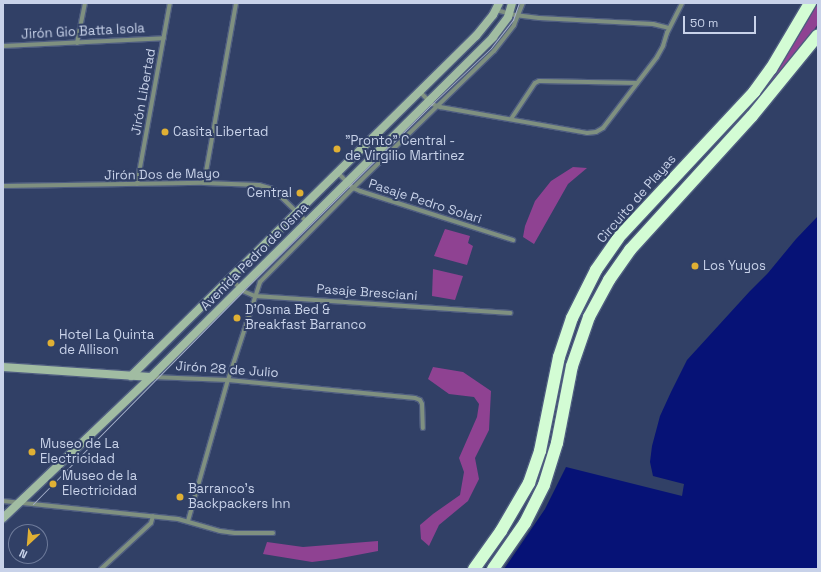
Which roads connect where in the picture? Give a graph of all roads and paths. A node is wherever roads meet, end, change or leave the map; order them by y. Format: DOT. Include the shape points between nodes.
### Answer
graph roads {
  1 [pos="85,3"];
  2 [pos="170,3"];
  3 [pos="236,3"];
  4 [pos="512,3"];
  5 [pos="523,3"];
  6 [pos="682,3"];
  7 [pos="810,3"];
  8 [pos="498,6"];
  9 [pos="509,14"];
  10 [pos="519,16"];
  11 [pos="669,28"];
  12 [pos="818,35"];
  13 [pos="164,38"];
  14 [pos="77,43"];
  15 [pos="3,46"];
  16 [pos="637,83"];
  17 [pos="419,91"];
  18 [pos="429,101"];
  19 [pos="436,106"];
  20 [pos="511,119"];
  21 [pos="337,171"];
  22 [pos="204,183"];
  23 [pos="137,184"];
  24 [pos="350,185"];
  25 [pos="3,186"];
  26 [pos="296,212"];
  27 [pos="307,222"];
  28 [pos="513,240"];
  29 [pos="229,278"];
  30 [pos="240,289"];
  31 [pos="255,296"];
  32 [pos="510,313"];
  33 [pos="3,366"];
  34 [pos="131,376"];
  35 [pos="151,377"];
  36 [pos="228,380"];
  37 [pos="423,428"];
  38 [pos="3,501"];
  39 [pos="18,502"];
  40 [pos="153,516"];
  41 [pos="3,518"];
  42 [pos="188,521"];
  43 [pos="273,533"];
  44 [pos="101,569"];
  45 [pos="474,569"];
  46 [pos="493,569"];
  1 -- 14 [label="street"];
  2 -- 13 [label="street, Jirón Libertad"];
  3 -- 22 [label="street"];
  4 -- 9 [label="main road, Avenida Pedro de Osma"];
  5 -- 10 [label="street, Avenida Pedro de Osma"];
  6 -- 11 [label="street"];
  7 -- 45 [label="highway, Circuito de Playas" via="771,69 754,92 618,238 596,270 572,318 559,357 540,451 529,483 501,531"];
  8 -- 9 [label="street"];
  8 -- 17 [label="main road, Avenida Pedro de Osma" via="476,36"];
  9 -- 10 [label="street"];
  9 -- 18 [label="main road, Avenida Pedro de Osma" via="493,37"];
  10 -- 11 [label="street" via="653,24"];
  10 -- 19 [label="street, Avenida Pedro de Osma" via="494,51"];
  11 -- 16 [label="street" via="657,57"];
  12 -- 46 [label="highway" via="752,116 630,250 609,280 589,317 572,366 558,443 544,485 525,523"];
  13 -- 14 [label="street, Jirón Gio Batta Isola"];
  13 -- 23 [label="street, Jirón Libertad"];
  14 -- 15 [label="street, Jirón Gio Batta Isola"];
  16 -- 20 [label="street" via="539,81 535,83"];
  16 -- 20 [label="street" via="603,128 596,132 587,133"];
  17 -- 18 [label="street"];
  17 -- 21 [label="main road, Avenida Pedro de Osma"];
  18 -- 19 [label="street"];
  18 -- 24 [label="main road, Avenida Pedro de Osma"];
  19 -- 20 [label="street"];
  19 -- 24 [label="street, Avenida Pedro de Osma"];
  21 -- 24 [label="street, Pasaje Pedro Solari"];
  21 -- 26 [label="main road, Avenida Pedro de Osma"];
  22 -- 23 [label="street, Jirón Dos de Mayo"];
  22 -- 26 [label="street, Jirón Dos de Mayo" via="269,187"];
  23 -- 25 [label="street, Jirón Dos de Mayo"];
  24 -- 27 [label="main road, Avenida Pedro de Osma"];
  24 -- 28 [label="street, Pasaje Pedro Solari"];
  24 -- 31 [label="street, Avenida Pedro de Osma" via="265,276"];
  26 -- 27 [label="street, Jirón Dos de Mayo"];
  26 -- 29 [label="main road, Avenida Pedro de Osma"];
  27 -- 30 [label="main road, Avenida Pedro de Osma"];
  29 -- 30 [label="street, Pasaje Bresciani"];
  29 -- 34 [label="main road, Avenida Pedro de Osma"];
  30 -- 31 [label="street, Pasaje Bresciani"];
  30 -- 35 [label="main road, Avenida Pedro de Osma"];
  31 -- 32 [label="street, Pasaje Bresciani"];
  31 -- 36 [label="street, Avenida Pedro de Osma"];
  33 -- 34 [label="main road, Jirón 28 de Julio"];
  34 -- 35 [label="main road, Jirón 28 de Julio"];
  35 -- 36 [label="street, Jirón 28 de Julio"];
  35 -- 39 [label="main road, Avenida Pedro de Osma"];
  36 -- 37 [label="street, Jirón 28 de Julio" via="415,398 422,404"];
  36 -- 42 [label="street, Avenida Pedro de Osma"];
  38 -- 39 [label="street"];
  39 -- 40 [label="street"];
  39 -- 41 [label="main road, Avenida Pedro de Osma"];
  40 -- 42 [label="street"];
  40 -- 44 [label="street" via="151,523"];
  42 -- 43 [label="street" via="220,531"];
}
